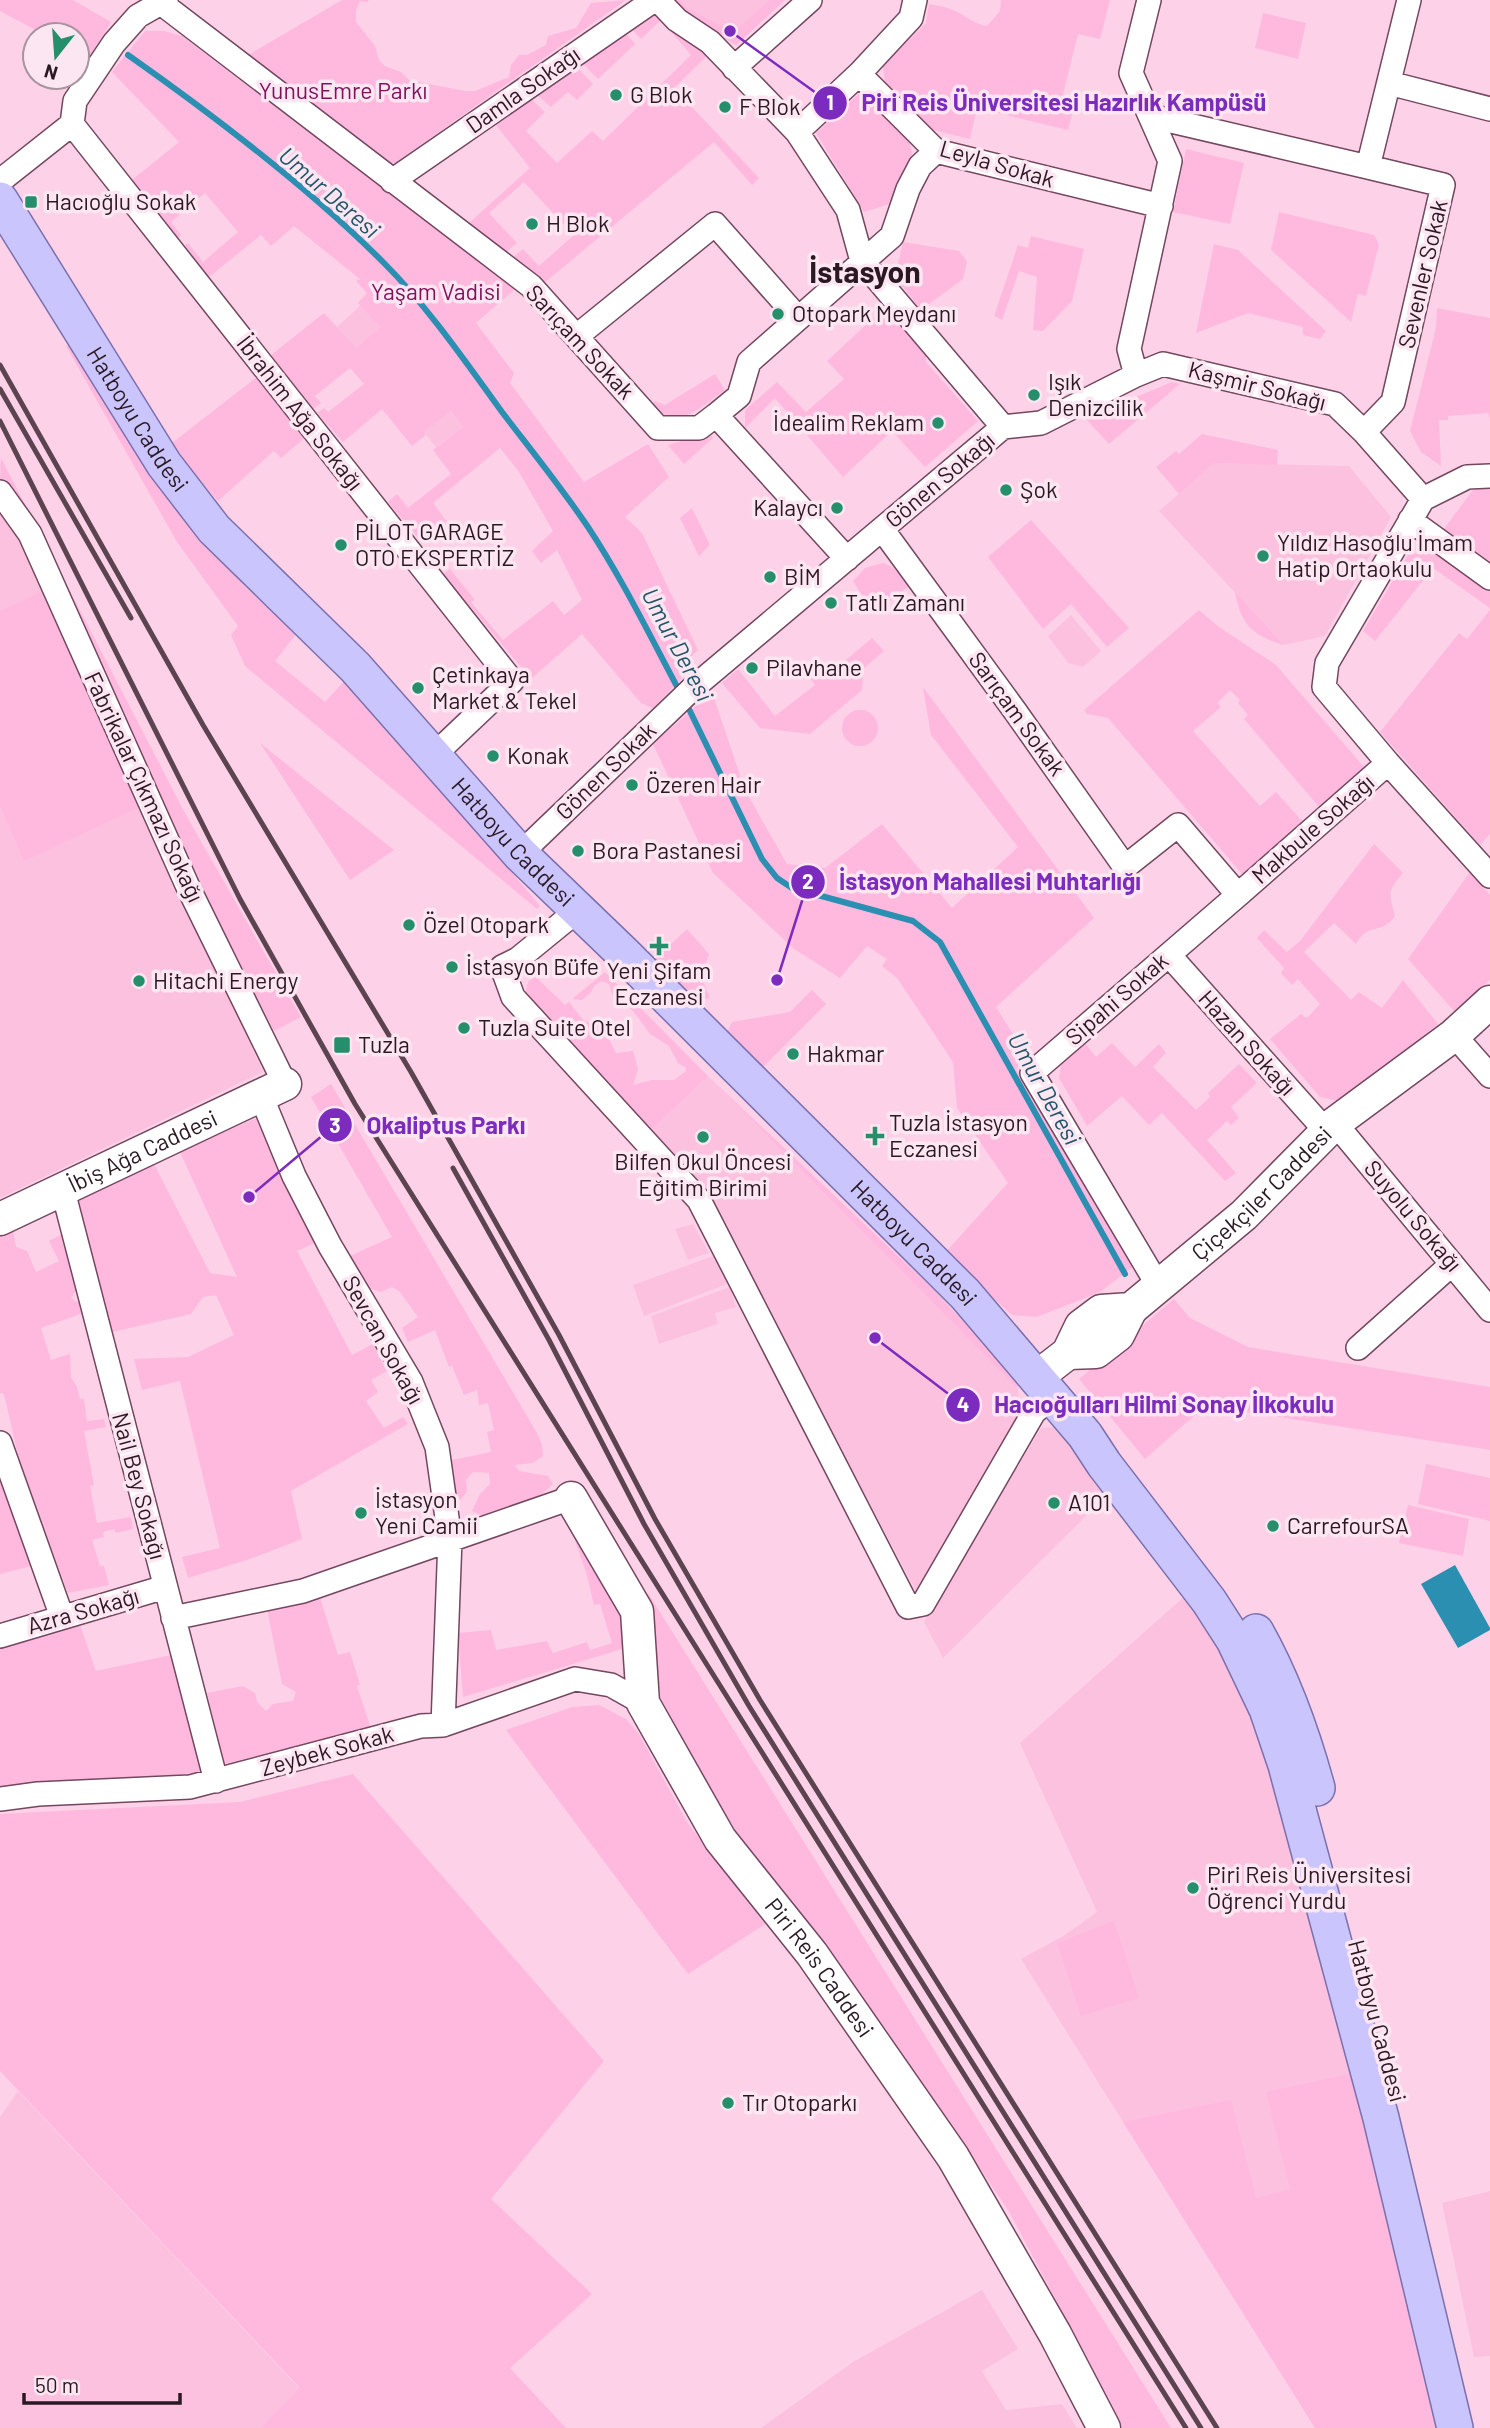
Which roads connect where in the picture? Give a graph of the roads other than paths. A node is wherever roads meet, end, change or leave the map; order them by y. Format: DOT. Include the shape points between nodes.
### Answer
graph roads {
  1 [pos="656,0"];
  2 [pos="810,0"];
  3 [pos="915,0"];
  4 [pos="1149,0"];
  5 [pos="1409,0"];
  6 [pos="163,1"];
  7 [pos="734,68"];
  8 [pos="859,74"];
  9 [pos="1389,83"];
  10 [pos="1490,109"];
  11 [pos="1150,116"];
  12 [pos="72,124"];
  13 [pos="797,132"];
  14 [pos="936,151"];
  15 [pos="1368,167"];
  16 [pos="0,181"];
  17 [pos="392,181"];
  18 [pos="0,200"];
  19 [pos="1161,206"];
  20 [pos="862,261"];
  21 [pos="798,318"];
  22 [pos="577,336"];
  23 [pos="1136,375"];
  24 [pos="716,415"];
  25 [pos="1003,427"];
  26 [pos="1364,432"];
  27 [pos="1490,475"];
  28 [pos="0,492"];
  29 [pos="1423,499"];
  30 [pos="1410,520"];
  31 [pos="882,529"];
  32 [pos="847,559"];
  33 [pos="1490,578"];
  34 [pos="693,688"];
  35 [pos="433,756"];
  36 [pos="1388,763"];
  37 [pos="520,854"];
  38 [pos="1487,863"];
  39 [pos="1238,895"];
  40 [pos="578,910"];
  41 [pos="1169,955"];
  42 [pos="1490,1002"];
  43 [pos="1454,1035"];
  44 [pos="1490,1076"];
  45 [pos="273,1090"];
  46 [pos="1330,1127"];
  47 [pos="63,1191"];
  48 [pos="0,1219"];
  49 [pos="1452,1264"];
  50 [pos="1159,1287"];
  51 [pos="1490,1310"];
  52 [pos="1358,1348"];
  53 [pos="1045,1387"];
  54 [pos="1085,1435"];
  55 [pos="0,1443"];
  56 [pos="571,1498"];
  57 [pos="450,1539"];
  58 [pos="165,1587"];
  59 [pos="62,1617"];
  60 [pos="173,1618"];
  61 [pos="0,1636"];
  62 [pos="643,1703"];
  63 [pos="443,1725"];
  64 [pos="216,1781"];
  65 [pos="0,1799"];
  66 [pos="1104,2428"];
  67 [pos="1455,2428"];
  68 [pos="1477,2428"];
  1 -- 7 [label="street" via="710,42"];
  1 -- 17 [label="street, Damla Sokağı"];
  2 -- 7 [label="street"];
  3 -- 8 [label="street" via="911,18"];
  4 -- 11 [label="street" via="1131,73"];
  5 -- 9 [label="street"];
  6 -- 12 [label="street" via="138,16 114,43 75,101"];
  6 -- 17 [label="street, Sarıçam Sokak"];
  7 -- 13 [label="street"];
  8 -- 13 [label="street"];
  8 -- 14 [label="street, Leyla Sokak"];
  9 -- 10 [label="street"];
  9 -- 15 [label="street"];
  11 -- 15 [label="street"];
  11 -- 19 [label="street" via="1170,161"];
  12 -- 16 [label="street"];
  12 -- 35 [label="street, İbrahim Ağa Sokağı" via="512,681"];
  13 -- 20 [label="street" via="848,210"];
  14 -- 19 [label="street, Leyla Sokak"];
  14 -- 20 [label="street" via="919,166 892,236"];
  15 -- 26 [label="street, Sevenler Sokak" via="1443,185 1393,402"];
  17 -- 22 [label="street, Sarıçam Sokak" via="531,286"];
  18 -- 35 [label="main road, Hatboyu Caddesi" via="188,498 237,553 355,667"];
  19 -- 23 [label="street" via="1129,349"];
  20 -- 21 [label="street"];
  20 -- 25 [label="street"];
  21 -- 22 [label="street" via="715,224"];
  21 -- 24 [label="street" via="749,362 739,396"];
  22 -- 24 [label="street, Sarıçam Sokak" via="658,428 699,428"];
  23 -- 25 [label="street, Gönen Sokağı" via="1041,423"];
  23 -- 26 [label="street, Kaşmir Sokağı" via="1163,364 1335,404"];
  24 -- 32 [label="street"];
  25 -- 31 [label="street, Gönen Sokağı"];
  26 -- 29 [label="street, Kaşmir Sokağı"];
  27 -- 29 [label="street" via="1467,477"];
  28 -- 45 [label="street, Fabrikalar Çıkmazı Sokağı" via="30,534"];
  29 -- 30 [label="street"];
  30 -- 33 [label="street"];
  30 -- 36 [label="street" via="1326,663 1324,687"];
  31 -- 32 [label="street, Gönen Sokağı"];
  31 -- 39 [label="street, Sarıçam Sokak" via="1125,867 1178,825"];
  32 -- 34 [label="street, Gönen Sokağı"];
  34 -- 37 [label="street, Gönen Sokak"];
  35 -- 37 [label="main road, Hatboyu Caddesi"];
  36 -- 38 [label="street"];
  36 -- 39 [label="street, Makbule Sokağı"];
  37 -- 40 [label="main road, Hatboyu Caddesi"];
  39 -- 41 [label="street, Sipahi Sokak"];
  40 -- 53 [label="main road, Hatboyu Caddesi" via="965,1294"];
  40 -- 53 [label="street" via="518,960 502,967 513,997 699,1200 908,1607 923,1604"];
  41 -- 46 [label="street, Hazan Sokağı"];
  41 -- 50 [label="street, Sipahi Sokak" via="1032,1073"];
  42 -- 43 [label="street, Çiçekçiler Caddesi"];
  43 -- 44 [label="street"];
  43 -- 46 [label="street, Çiçekçiler Caddesi"];
  45 -- 47 [label="street, İbiş Ağa Caddesi"];
  45 -- 57 [label="street, Sevcan Sokağı" via="295,1176 330,1246 411,1382 437,1447"];
  46 -- 49 [label="street, Suyolu Sokağı"];
  46 -- 50 [label="street, Çiçekçiler Caddesi" via="1244,1215"];
  47 -- 48 [label="street, İbiş Ağa Caddesi"];
  47 -- 58 [label="street, Nail Bey Sokağı"];
  49 -- 51 [label="street, Suyolu Sokağı"];
  49 -- 52 [label="street"];
  50 -- 53 [label="street, Çiçekçiler Caddesi" via="1131,1309 1118,1335 1096,1352 1068,1353"];
  53 -- 54 [label="main road, Hatboyu Caddesi"];
  54 -- 67 [label="main road, Hatboyu Caddesi" via="1209,1601 1234,1640 1267,1709 1381,2118"];
  54 -- 68 [label="main road, Hatboyu Caddesi" via="1114,1454 1162,1502 1240,1606 1283,1685 1305,1746 1403,2117"];
  55 -- 59 [label="street"];
  56 -- 57 [label="street"];
  56 -- 62 [label="street, Piri Reis Caddesi" via="637,1611"];
  57 -- 60 [label="street" via="303,1591"];
  57 -- 63 [label="street, Sevcan Sokağı"];
  58 -- 59 [label="street, Azra Sokağı"];
  58 -- 60 [label="street, Nail Bey Sokağı"];
  59 -- 61 [label="street, Azra Sokağı"];
  60 -- 64 [label="street, Nail Bey Sokağı"];
  62 -- 63 [label="street, Zeybek Sokak" via="611,1685 575,1679"];
  62 -- 66 [label="street, Piri Reis Caddesi" via="720,1839 812,1954 953,2157"];
  63 -- 64 [label="street, Zeybek Sokak" via="421,1726"];
  64 -- 65 [label="street, Zeybek Sokak" via="190,1787"];
}
